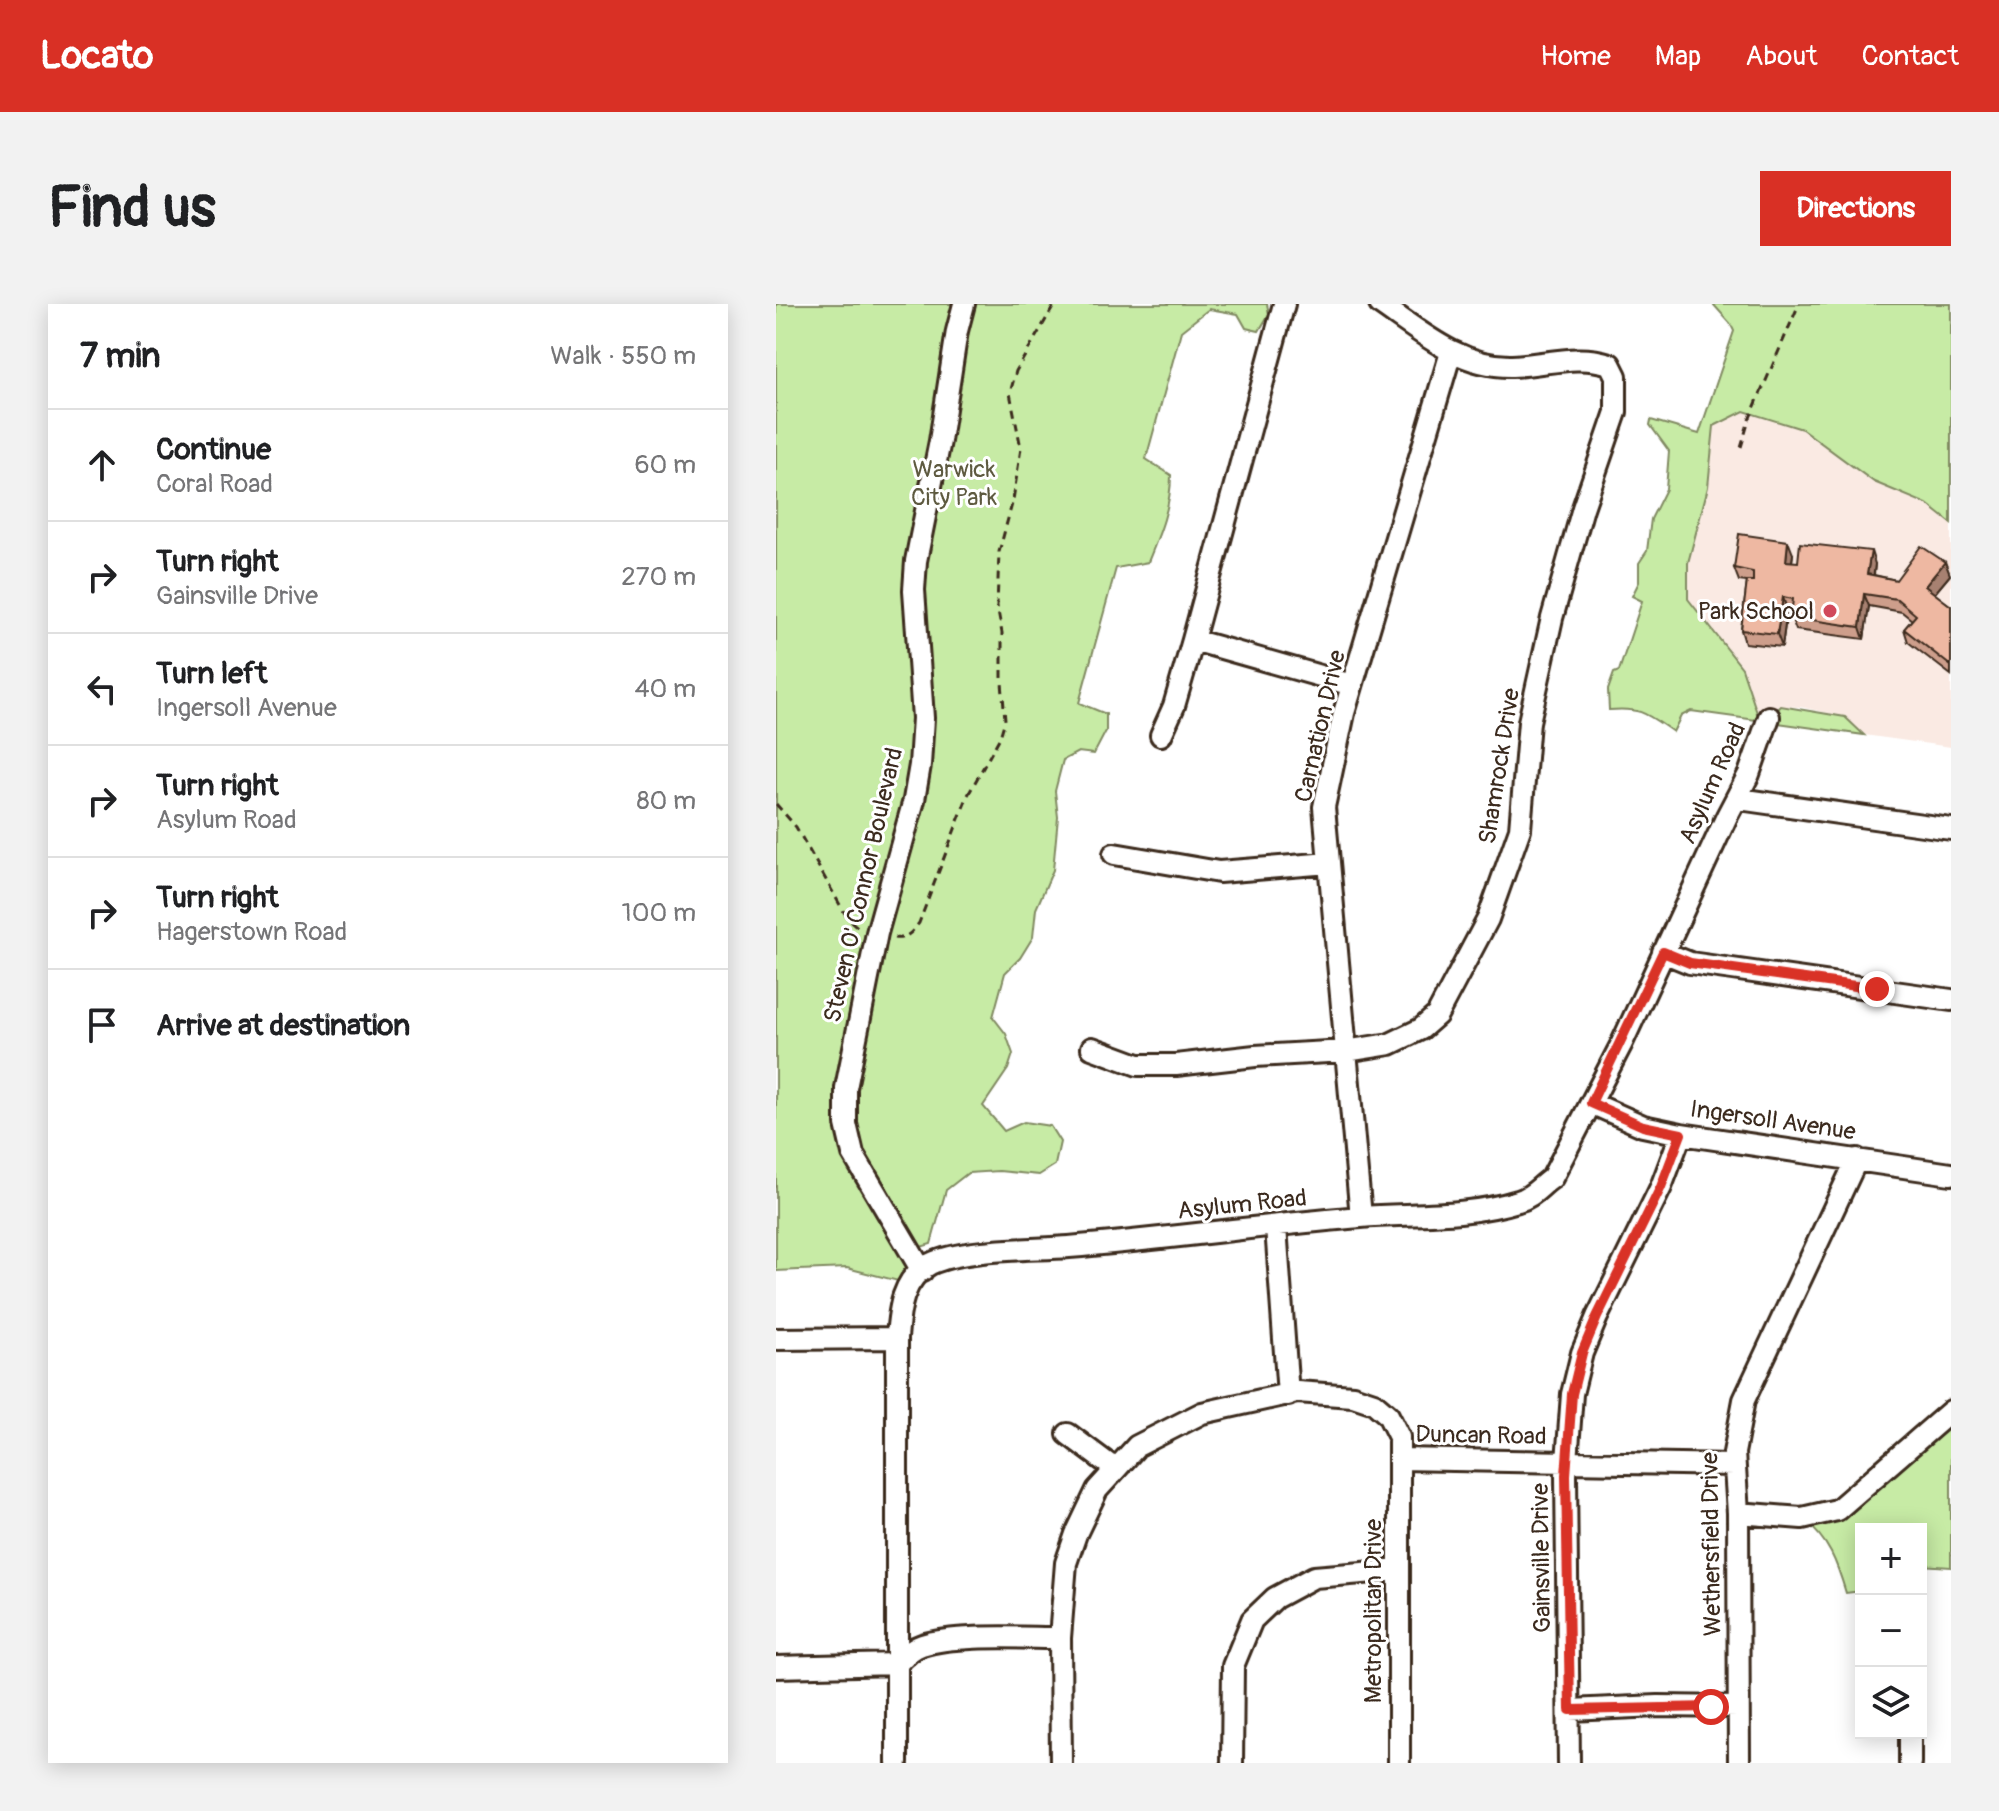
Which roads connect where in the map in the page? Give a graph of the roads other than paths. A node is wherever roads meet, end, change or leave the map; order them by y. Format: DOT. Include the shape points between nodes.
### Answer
graph roads {
  1 [pos="964,304"];
  2 [pos="1284,304"];
  3 [pos="1380,304"];
  4 [pos="1451,352"];
  5 [pos="1193,640"];
  6 [pos="1352,685"];
  7 [pos="1769,717"];
  8 [pos="1161,735"];
  9 [pos="1739,799"];
  10 [pos="1951,829"];
  11 [pos="1114,854"];
  12 [pos="1329,863"];
  13 [pos="1663,952"];
  14 [pos="1951,1000"];
  15 [pos="1092,1048"];
  16 [pos="1346,1051"];
  17 [pos="1591,1103"];
  18 [pos="1681,1134"];
  19 [pos="1857,1159"];
  20 [pos="1951,1174"];
  21 [pos="1361,1217"];
  22 [pos="1276,1227"];
  23 [pos="922,1271"];
  24 [pos="897,1338"];
  25 [pos="776,1339"];
  26 [pos="1288,1395"];
  27 [pos="1951,1411"];
  28 [pos="1068,1434"];
  29 [pos="1400,1459"];
  30 [pos="1566,1464"];
  31 [pos="1734,1465"];
  32 [pos="1115,1469"];
  33 [pos="1738,1513"];
  34 [pos="1399,1570"];
  35 [pos="1060,1638"];
  36 [pos="897,1664"];
  37 [pos="776,1667"];
  38 [pos="1738,1707"];
  39 [pos="1570,1710"];
  40 [pos="1910,1739"];
  41 [pos="897,1763"];
  42 [pos="1061,1763"];
  43 [pos="1232,1763"];
  44 [pos="1399,1763"];
  45 [pos="1569,1763"];
  46 [pos="1739,1763"];
  47 [pos="1910,1763"];
  1 -- 23 [label="street, Steven O' Connor Boulevard" via="916,561 920,765 849,1062 846,1124 853,1154"];
  2 -- 5 [label="street"];
  3 -- 4 [label="street, Shamrock Drive"];
  4 -- 6 [label="street, Carnation Drive"];
  4 -- 16 [label="street, Shamrock Drive" via="1488,365 1595,359 1610,364 1616,376 1616,412 1552,618 1529,722 1520,829 1488,919 1437,1015 1390,1044"];
  5 -- 6 [label="street"];
  5 -- 8 [label="street"];
  6 -- 12 [label="street, Carnation Drive" via="1324,807"];
  7 -- 9 [label="street, Asylum Road"];
  9 -- 10 [label="street"];
  9 -- 13 [label="street, Asylum Road"];
  11 -- 12 [label="street" via="1219,872"];
  12 -- 16 [label="street, Carnation Drive"];
  13 -- 14 [label="street" via="1690,963"];
  13 -- 17 [label="street, Asylum Road"];
  15 -- 16 [label="street, Shamrock Drive" via="1138,1065"];
  16 -- 21 [label="street, Carnation Drive"];
  17 -- 18 [label="street, Ingersoll Avenue" via="1643,1126"];
  17 -- 21 [label="street, Asylum Road" via="1552,1178 1521,1200 1466,1213"];
  18 -- 19 [label="street, Ingersoll Avenue"];
  18 -- 30 [label="street, Gainsville Drive" via="1582,1353 1572,1394"];
  19 -- 20 [label="street, Ingersoll Avenue"];
  19 -- 31 [label="street, Wethersfield Drive" via="1744,1400"];
  21 -- 22 [label="street, Asylum Road"];
  22 -- 23 [label="street, Asylum Road" via="970,1254"];
  22 -- 26 [label="street"];
  23 -- 24 [label="street" via="899,1305"];
  24 -- 25 [label="street"];
  24 -- 36 [label="street"];
  26 -- 29 [label="street, Duncan Road" via="1353,1396 1374,1403 1388,1415 1399,1437"];
  26 -- 32 [label="street, Duncan Road" via="1202,1413 1137,1446"];
  27 -- 33 [label="street" via="1837,1510 1802,1518"];
  28 -- 32 [label="street"];
  29 -- 30 [label="street, Duncan Road"];
  29 -- 34 [label="street, Metropolitan Drive"];
  30 -- 31 [label="street, Duncan Road"];
  30 -- 39 [label="street, Gainsville Drive"];
  31 -- 33 [label="street, Wethersfield Drive"];
  32 -- 35 [label="street, Duncan Road" via="1097,1490 1066,1563"];
  33 -- 38 [label="street, Wethersfield Drive"];
  34 -- 43 [label="street" via="1314,1577 1275,1598 1252,1620 1233,1666"];
  34 -- 44 [label="street, Metropolitan Drive"];
  35 -- 36 [label="street" via="970,1638 921,1645"];
  35 -- 42 [label="street, Duncan Road"];
  36 -- 37 [label="street"];
  36 -- 41 [label="street"];
  38 -- 39 [label="street"];
  38 -- 46 [label="street, Wethersfield Drive"];
  39 -- 45 [label="street, Gainsville Drive"];
  40 -- 47 [label="street"];
}
